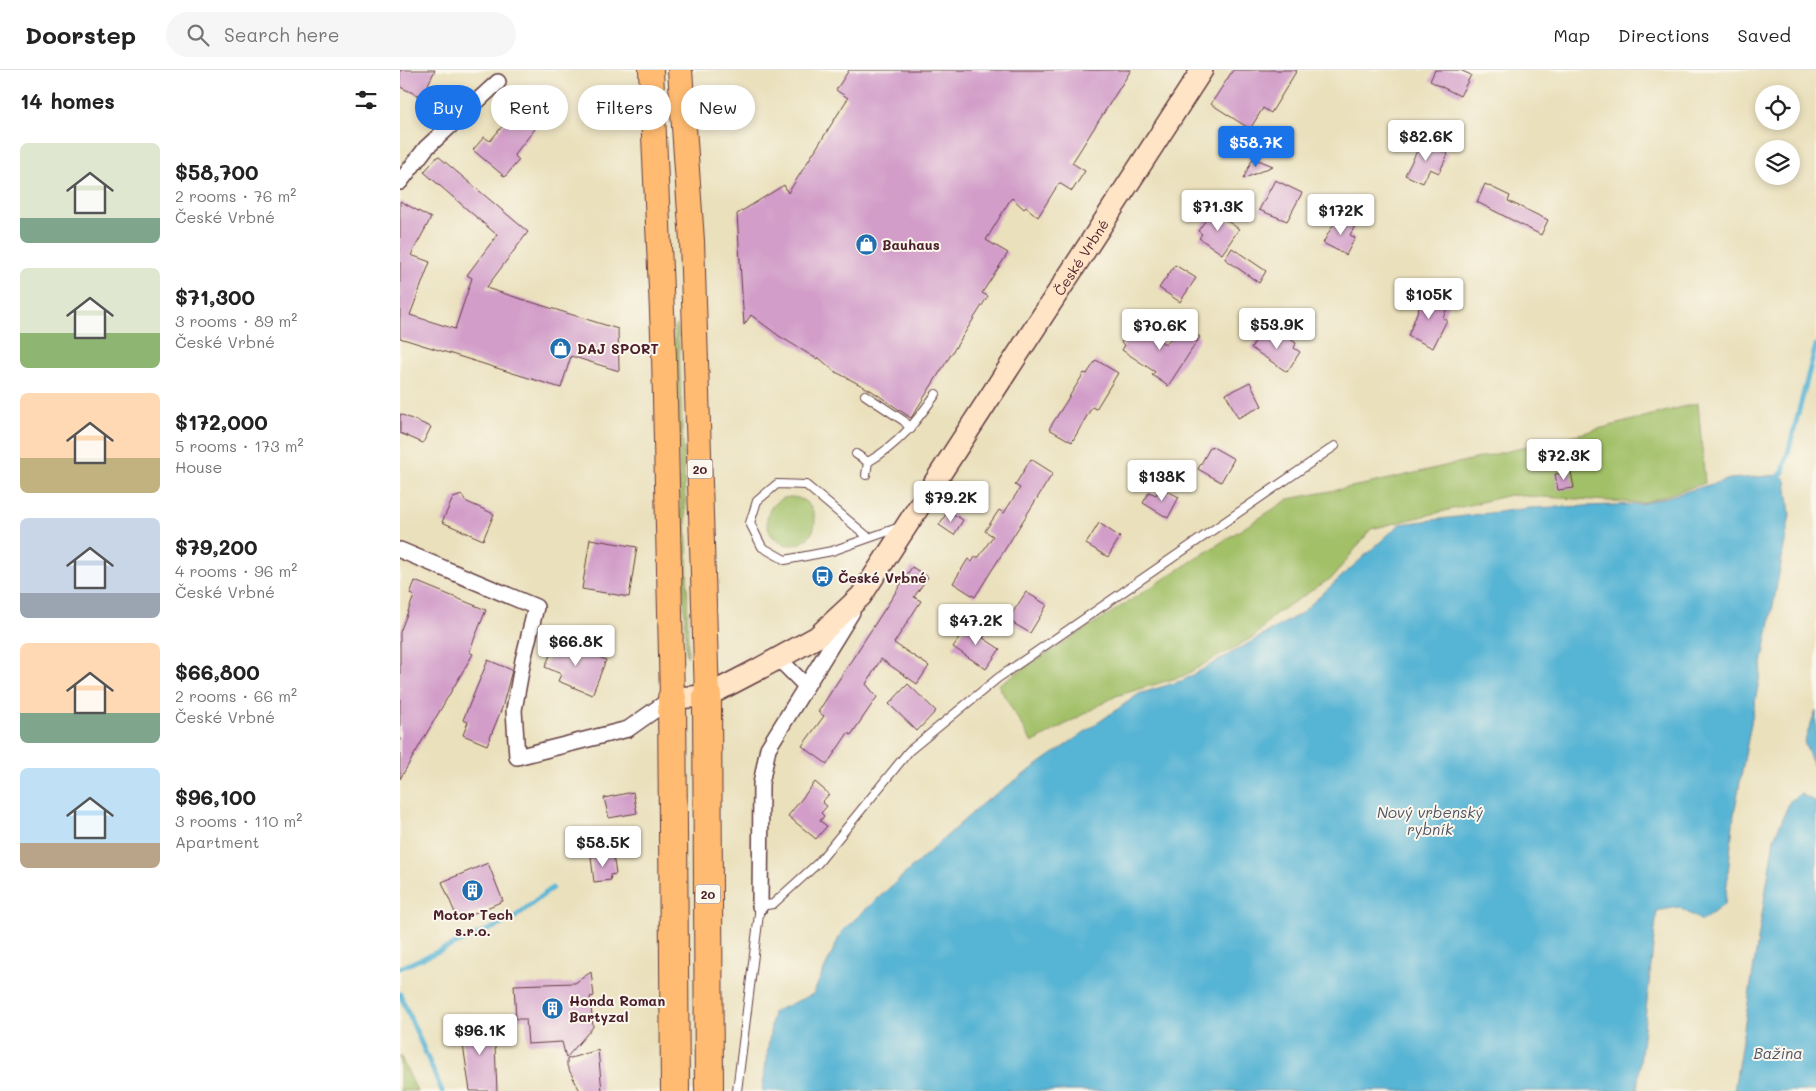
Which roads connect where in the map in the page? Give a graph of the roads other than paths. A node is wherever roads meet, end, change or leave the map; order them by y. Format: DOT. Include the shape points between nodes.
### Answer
graph roads {
  1 [pos="651,70"];
  2 [pos="680,70"];
  3 [pos="1202,70"];
  4 [pos="498,82"];
  5 [pos="400,182"];
  6 [pos="936,394"];
  7 [pos="865,395"];
  8 [pos="911,429"];
  9 [pos="1335,446"];
  10 [pos="856,454"];
  11 [pos="868,462"];
  12 [pos="866,475"];
  13 [pos="910,524"];
  14 [pos="868,538"];
  15 [pos="400,550"];
  16 [pos="861,596"];
  17 [pos="778,658"];
  18 [pos="806,686"];
  19 [pos="707,696"];
  20 [pos="672,698"];
  21 [pos="760,906"];
  22 [pos="675,1091"];
  23 [pos="709,1091"];
  24 [pos="737,1091"];
  1 -- 20 [label="main road, 20" via="664,356"];
  2 -- 19 [label="main road, 20" via="692,241"];
  3 -- 13 [label="street, České Vrbné"];
  4 -- 5 [label="street" via="426,148"];
  6 -- 8 [label="lane"];
  7 -- 8 [label="lane"];
  8 -- 11 [label="lane"];
  9 -- 21 [label="lane" via="998,678 909,751 818,863 773,904"];
  10 -- 11 [label="lane"];
  11 -- 12 [label="lane"];
  13 -- 14 [label="lane"];
  13 -- 16 [label="street, České Vrbné"];
  14 -- 14 [label="lane" via="806,485 777,484 757,501 750,523 762,547 785,560 832,551"];
  15 -- 20 [label="street" via="536,607 522,660 514,710 517,757 628,729"];
  16 -- 17 [label="street, České Vrbné" via="817,637"];
  16 -- 18 [label="street"];
  17 -- 18 [label="street"];
  17 -- 19 [label="street, České Vrbné"];
  18 -- 21 [label="street" via="768,748 761,784"];
  19 -- 20 [label="street, České Vrbné"];
  19 -- 23 [label="highway, 20"];
  20 -- 22 [label="highway, 20"];
  21 -- 24 [label="lane"];
}
